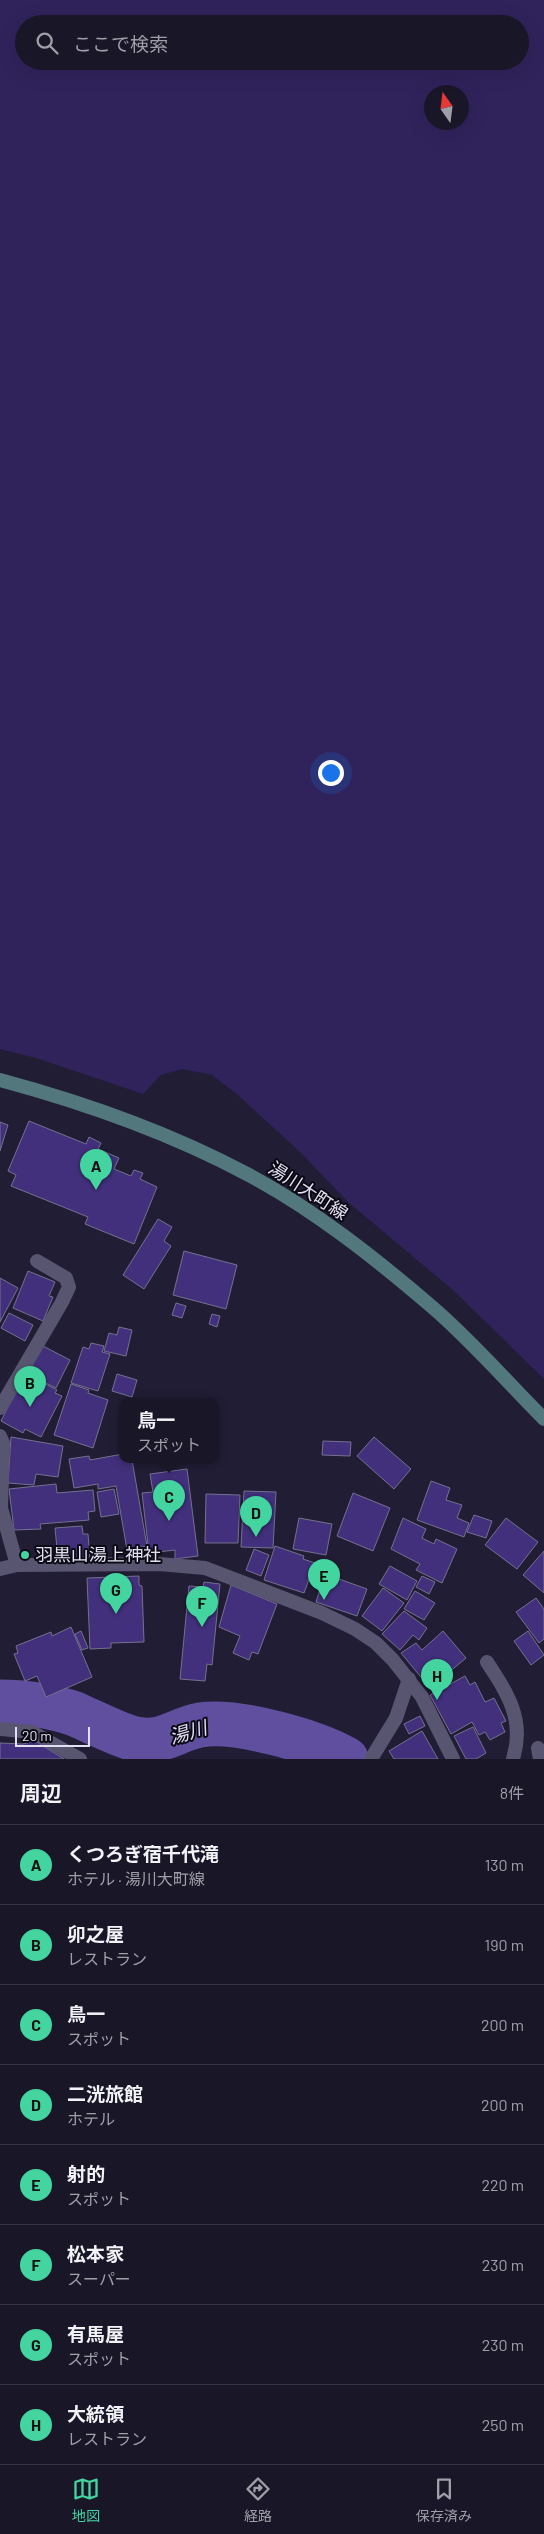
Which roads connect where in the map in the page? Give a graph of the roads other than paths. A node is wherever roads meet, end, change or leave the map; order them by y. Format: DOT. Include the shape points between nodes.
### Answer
graph roads {
  1 [pos="0,1080"];
  2 [pos="37,1261"];
  3 [pos="0,1408"];
  4 [pos="544,1419"];
  5 [pos="0,1436"];
  6 [pos="17,1565"];
  7 [pos="0,1569"];
  8 [pos="487,1662"];
  9 [pos="410,1679"];
  10 [pos="0,1729"];
  11 [pos="80,1759"];
  12 [pos="371,1759"];
  13 [pos="453,1759"];
  14 [pos="513,1759"];
  1 -- 4 [label="main road, 湯川大町線" via="95,1108 200,1150 295,1203 333,1228 432,1307"];
  2 -- 3 [label="street" via="66,1278 68,1287"];
  5 -- 6 [label="street" via="3,1443 1,1508"];
  6 -- 7 [label="street"];
  6 -- 9 [label="street" via="159,1564 204,1568 241,1580 355,1628 376,1643"];
  8 -- 14 [label="street" via="505,1689 517,1718"];
  9 -- 12 [label="street" via="396,1718"];
  9 -- 13 [label="street"];
  10 -- 11 [label="street" via="32,1732"];
}
